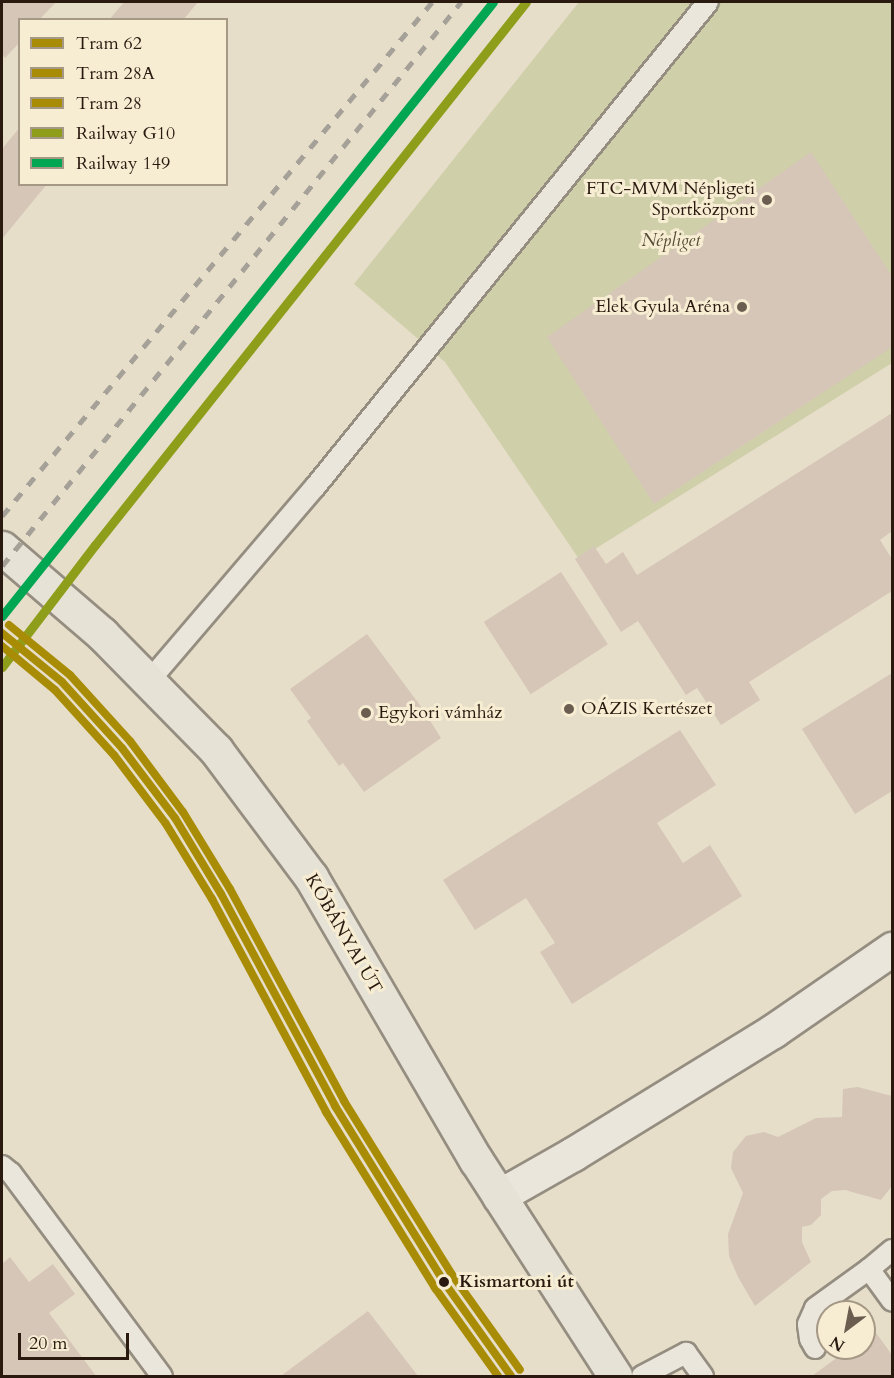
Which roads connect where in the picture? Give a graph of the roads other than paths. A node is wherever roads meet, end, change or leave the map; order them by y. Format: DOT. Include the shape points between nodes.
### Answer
graph roads {
  1 [pos="708,2"];
  2 [pos="2,548"];
  3 [pos="150,680"];
  4 [pos="892,949"];
  5 [pos="2,1166"];
  6 [pos="499,1196"];
  7 [pos="892,1250"];
  8 [pos="869,1269"];
  9 [pos="892,1301"];
  10 [pos="815,1348"];
  11 [pos="162,1377"];
  12 [pos="615,1377"];
  13 [pos="642,1377"];
  14 [pos="703,1377"];
  1 -- 3 [label="lane" via="315,487"];
  2 -- 3 [label="main road, KŐBÁNYAI ÚT"];
  3 -- 6 [label="main road, KŐBÁNYAI ÚT" via="216,750 310,877"];
  4 -- 6 [label="street" via="773,1031"];
  5 -- 11 [label="lane"];
  6 -- 12 [label="main road, KŐBÁNYAI ÚT"];
  7 -- 8 [label="lane"];
  8 -- 9 [label="lane"];
  8 -- 10 [label="lane" via="815,1308 808,1324"];
  13 -- 14 [label="lane" via="686,1353"];
}
